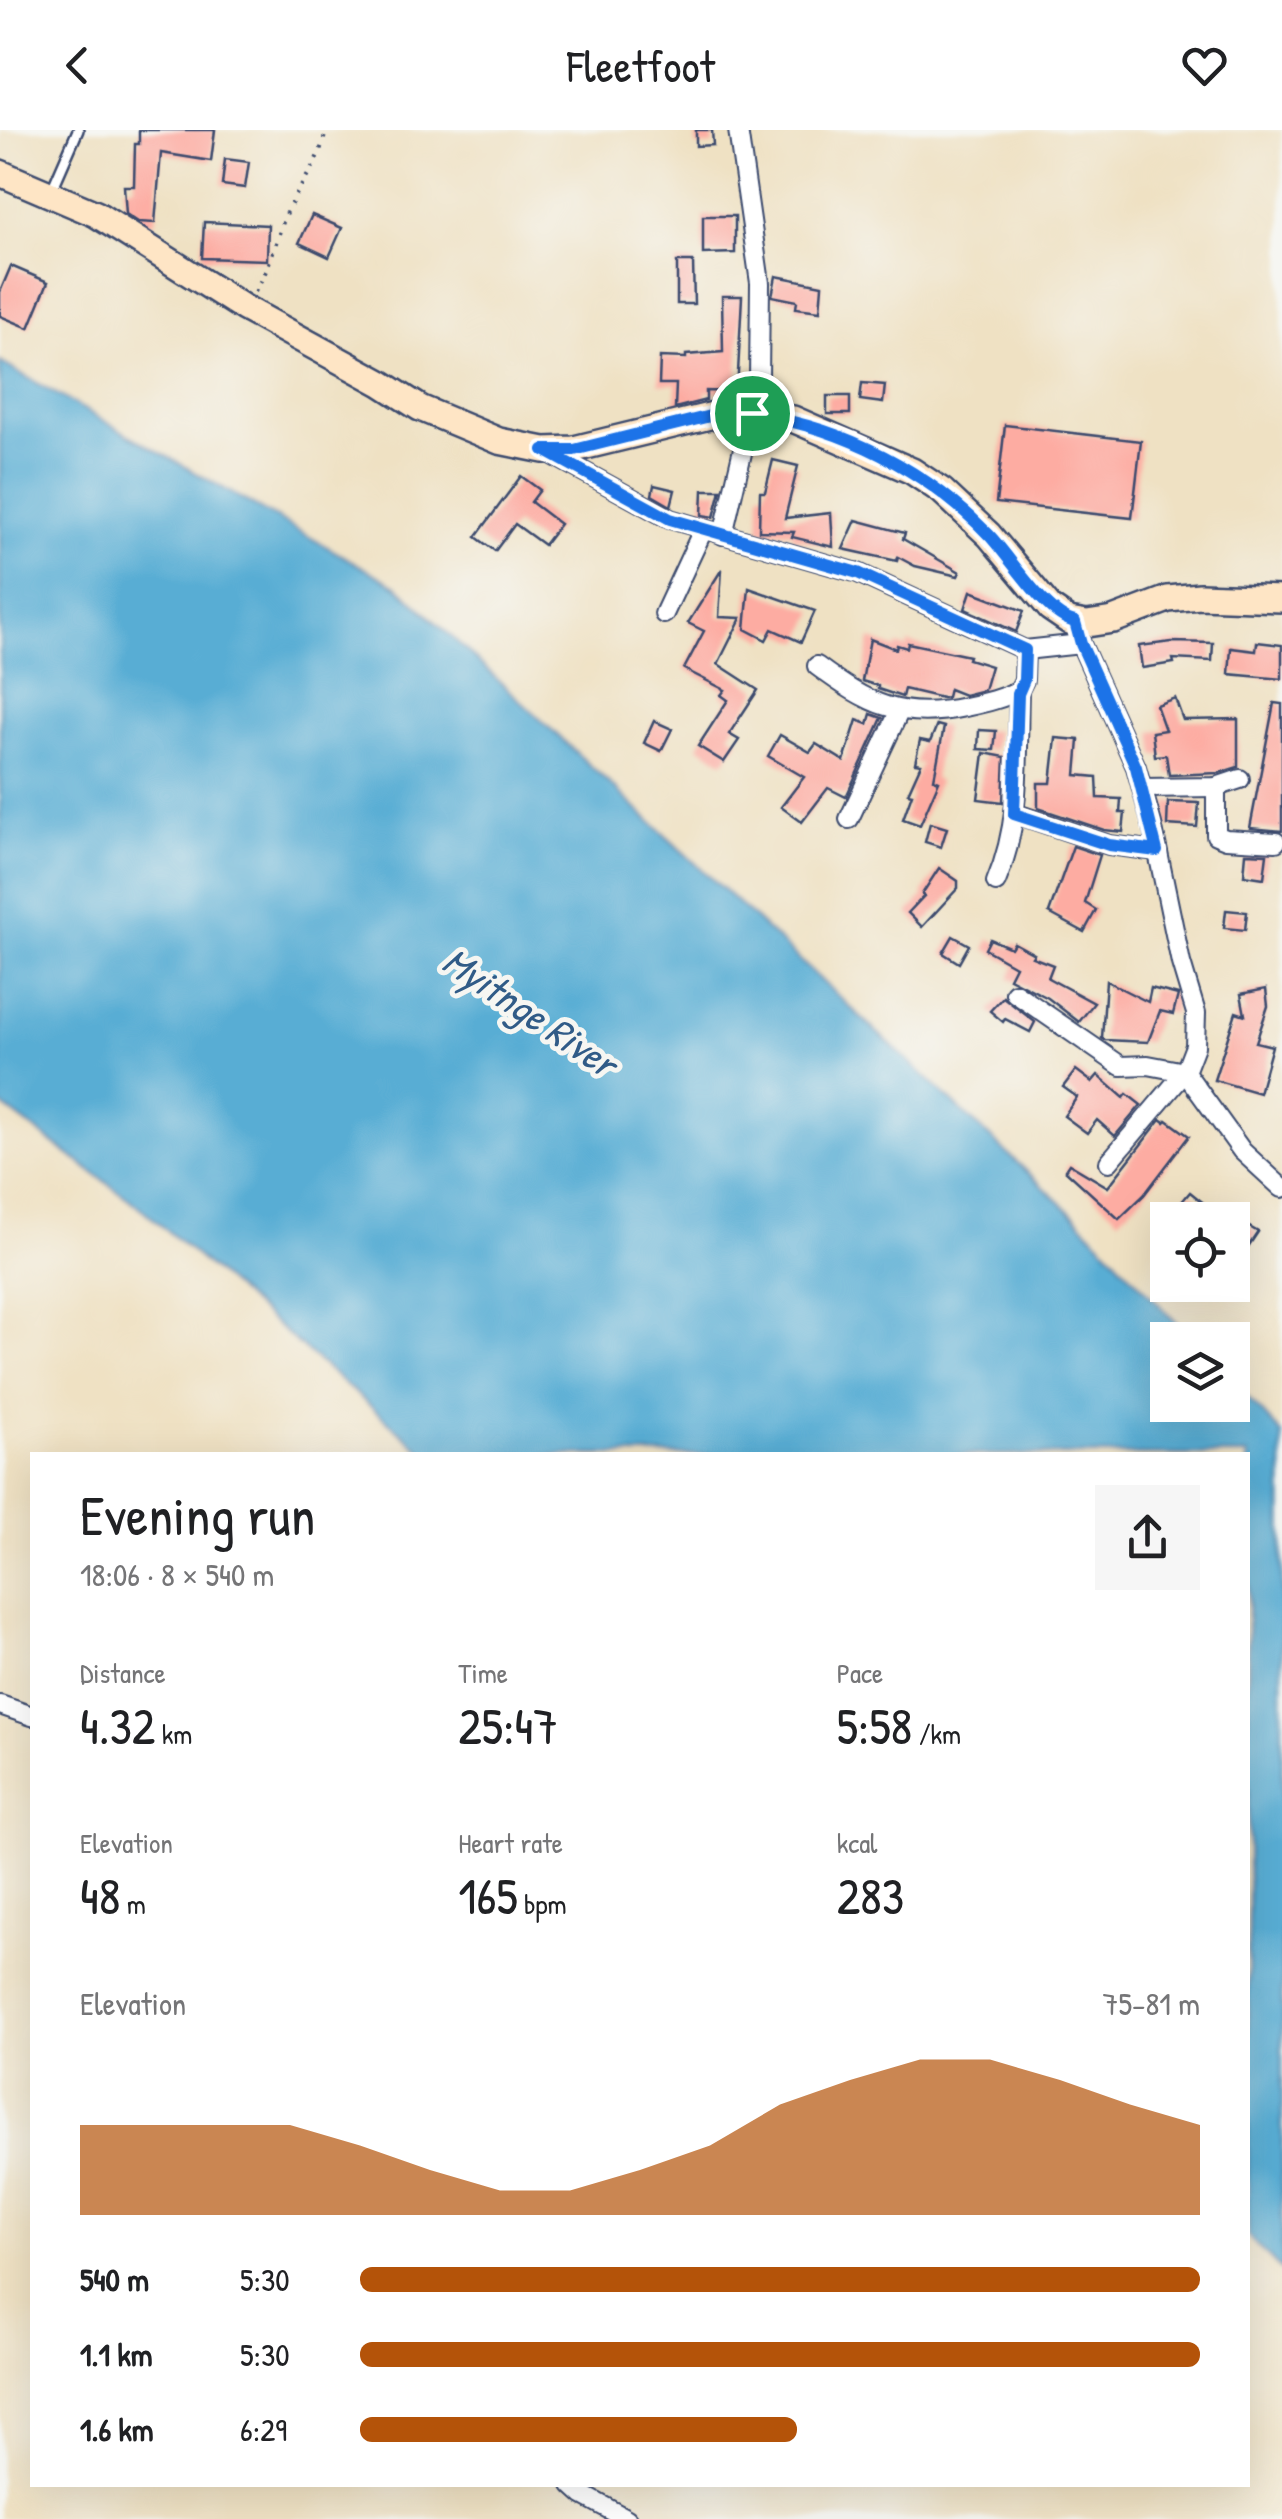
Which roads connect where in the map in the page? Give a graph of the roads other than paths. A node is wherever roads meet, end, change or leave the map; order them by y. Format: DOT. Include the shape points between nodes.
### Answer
graph roads {
  1 [pos="78,130"];
  2 [pos="738,130"];
  3 [pos="0,173"];
  4 [pos="50,194"];
  5 [pos="752,413"];
  6 [pos="544,450"];
  7 [pos="703,530"];
  8 [pos="723,534"];
  9 [pos="1282,599"];
  10 [pos="664,614"];
  11 [pos="1078,633"];
  12 [pos="1025,650"];
  13 [pos="817,666"];
  14 [pos="1019,690"];
  15 [pos="899,712"];
  16 [pos="1240,779"];
  17 [pos="1216,786"];
  18 [pos="1142,788"];
  19 [pos="1014,814"];
  20 [pos="849,819"];
  21 [pos="1276,842"];
  22 [pos="1157,851"];
  23 [pos="996,882"];
  24 [pos="1014,993"];
  25 [pos="1185,1072"];
  26 [pos="1109,1162"];
  27 [pos="1282,1188"];
  28 [pos="0,1705"];
  29 [pos="30,1715"];
  30 [pos="574,2487"];
  31 [pos="627,2519"];
  1 -- 4 [label="lane"];
  2 -- 5 [label="street" via="760,283"];
  3 -- 4 [label="street"];
  4 -- 6 [label="street" via="110,222 420,408 500,442"];
  5 -- 6 [label="street" via="722,413 574,450"];
  5 -- 8 [label="street"];
  5 -- 11 [label="street" via="793,420 912,471 942,491"];
  6 -- 7 [label="street" via="648,509"];
  7 -- 8 [label="street"];
  7 -- 10 [label="street"];
  8 -- 12 [label="street" via="858,573"];
  9 -- 11 [label="street" via="1168,599"];
  11 -- 12 [label="street"];
  11 -- 18 [label="street"];
  12 -- 14 [label="street"];
  13 -- 15 [label="street"];
  14 -- 15 [label="street" via="955,710"];
  14 -- 19 [label="street"];
  15 -- 20 [label="street"];
  16 -- 17 [label="street"];
  17 -- 18 [label="street"];
  17 -- 21 [label="street" via="1216,835"];
  18 -- 22 [label="street"];
  19 -- 22 [label="street" via="1109,845"];
  19 -- 23 [label="street"];
  22 -- 25 [label="street" via="1196,1013 1195,1046"];
  24 -- 25 [label="street" via="1121,1066"];
  25 -- 26 [label="street"];
  25 -- 27 [label="street" via="1242,1150"];
  28 -- 29 [label="street"];
  30 -- 31 [label="street"];
}
